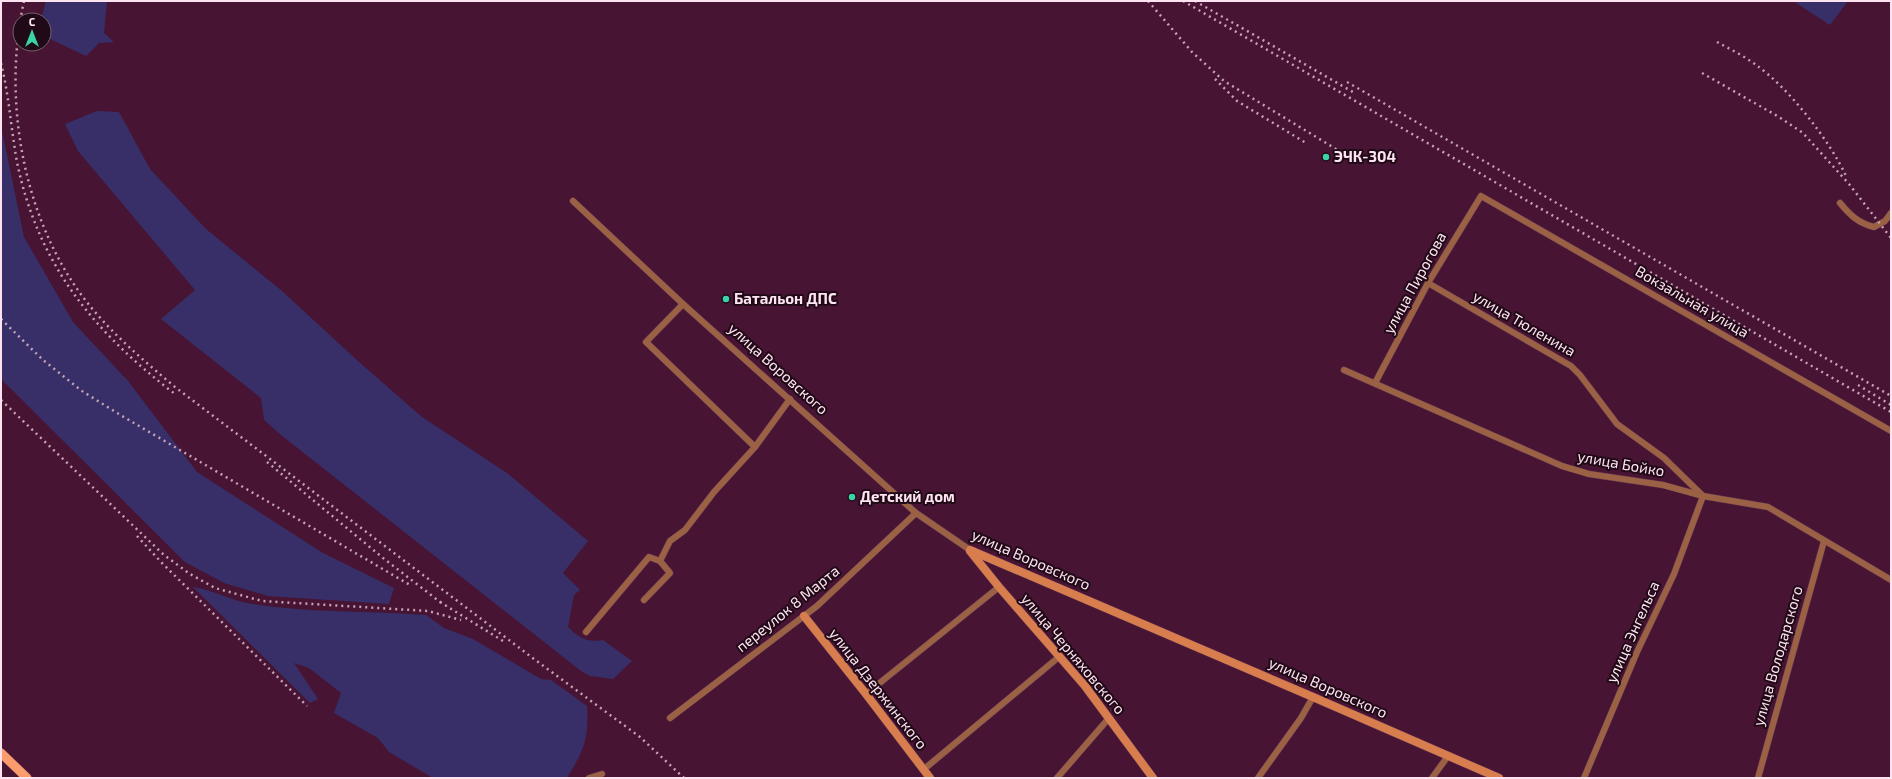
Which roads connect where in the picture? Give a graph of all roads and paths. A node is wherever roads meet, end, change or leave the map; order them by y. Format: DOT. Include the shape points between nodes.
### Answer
graph roads {
  1 [pos="1481,196"];
  2 [pos="573,201"];
  3 [pos="1840,203"];
  4 [pos="1891,213"];
  5 [pos="1428,283"];
  6 [pos="683,304"];
  7 [pos="1344,370"];
  8 [pos="1375,383"];
  9 [pos="790,399"];
  10 [pos="1891,431"];
  11 [pos="755,447"];
  12 [pos="1702,496"];
  13 [pos="916,513"];
  14 [pos="1824,541"];
  15 [pos="970,550"];
  16 [pos="660,562"];
  17 [pos="1891,580"];
  18 [pos="999,587"];
  19 [pos="644,600"];
  20 [pos="804,616"];
  21 [pos="586,632"];
  22 [pos="1060,656"];
  23 [pos="866,694"];
  24 [pos="1313,696"];
  25 [pos="670,718"];
  26 [pos="1109,718"];
  27 [pos="1,753"];
  28 [pos="1448,756"];
  29 [pos="923,770"];
  30 [pos="602,774"];
  31 [pos="27,778"];
  32 [pos="589,778"];
  33 [pos="930,778"];
  34 [pos="1057,778"];
  35 [pos="1152,778"];
  36 [pos="1258,778"];
  37 [pos="1432,778"];
  38 [pos="1499,778"];
  39 [pos="1584,778"];
  40 [pos="1758,778"];
  1 -- 5 [label="street, улица Пирогова"];
  1 -- 10 [label="street, Вокзальная улица"];
  2 -- 6 [label="street, улица Воровского"];
  3 -- 4 [label="street" via="1850,216 1864,225 1874,227 1885,221"];
  5 -- 8 [label="street, улица Пирогова"];
  5 -- 12 [label="street, улица Тюленина" via="1571,366 1617,424 1664,458"];
  6 -- 9 [label="street, улица Воровского"];
  6 -- 11 [label="street" via="646,342"];
  7 -- 8 [label="street, улица Бойко"];
  8 -- 12 [label="street, улица Бойко" via="1562,466 1589,474 1663,485"];
  9 -- 11 [label="street"];
  9 -- 13 [label="street, улица Воровского"];
  11 -- 16 [label="street" via="684,530 670,541"];
  12 -- 14 [label="street, улица Бойко" via="1768,508"];
  12 -- 39 [label="street, улица Энгельса" via="1674,574 1637,652"];
  13 -- 15 [label="street, улица Воровского"];
  13 -- 20 [label="street, переулок 8 Марта"];
  14 -- 17 [label="street, улица Бойко"];
  14 -- 40 [label="street, улица Володарского"];
  15 -- 18 [label="street, улица Черняховского"];
  15 -- 24 [label="street, улица Воровского"];
  16 -- 19 [label="street" via="670,573"];
  16 -- 21 [label="street" via="649,557"];
  18 -- 22 [label="street, улица Черняховского"];
  18 -- 23 [label="street"];
  20 -- 23 [label="street, улица Дзержинского"];
  20 -- 25 [label="street, переулок 8 Марта"];
  22 -- 26 [label="street, улица Черняховского"];
  22 -- 29 [label="street"];
  23 -- 29 [label="street, улица Дзержинского"];
  24 -- 28 [label="street, улица Воровского"];
  24 -- 36 [label="street" via="1301,718"];
  26 -- 34 [label="street"];
  26 -- 35 [label="street, улица Черняховского"];
  27 -- 31 [label="main road"];
  28 -- 37 [label="street"];
  28 -- 38 [label="street, улица Воровского"];
  29 -- 33 [label="street, улица Дзержинского"];
  30 -- 32 [label="street"];
}
